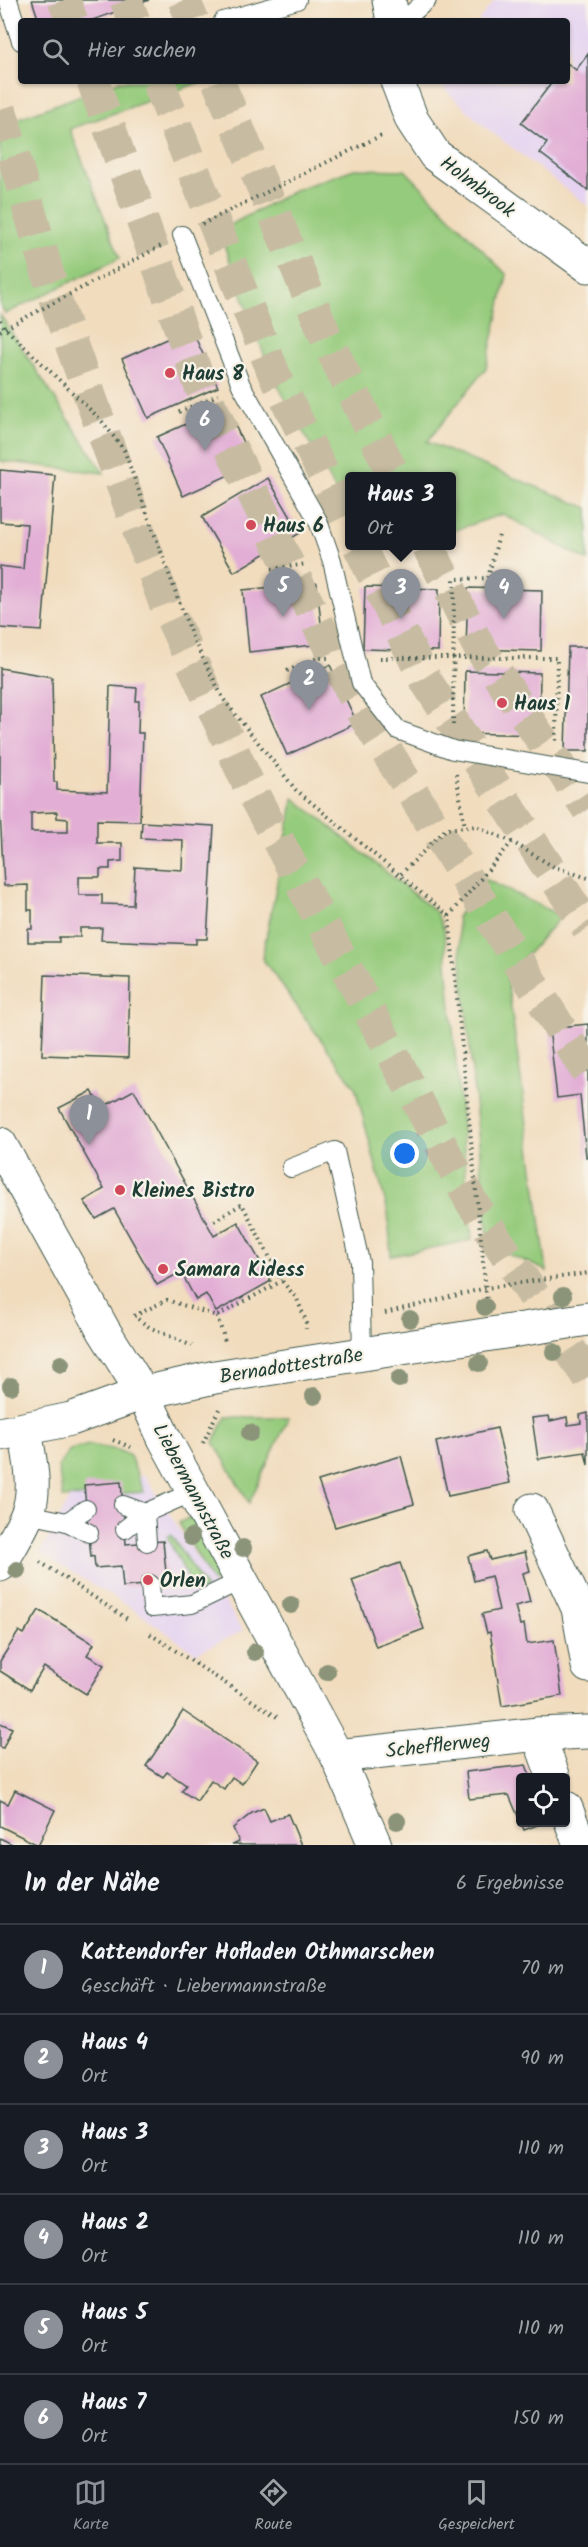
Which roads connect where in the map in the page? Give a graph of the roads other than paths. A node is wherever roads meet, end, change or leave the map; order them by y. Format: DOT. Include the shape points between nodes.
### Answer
graph roads {
  1 [pos="8,0"];
  2 [pos="389,0"];
  3 [pos="427,0"];
  4 [pos="286,1"];
  5 [pos="232,18"];
  6 [pos="392,18"];
  7 [pos="406,18"];
  8 [pos="18,32"];
  9 [pos="398,84"];
  10 [pos="182,235"];
  11 [pos="588,266"];
  12 [pos="588,773"];
  13 [pos="0,1144"];
  14 [pos="291,1168"];
  15 [pos="588,1319"];
  16 [pos="362,1354"];
  17 [pos="143,1393"];
  18 [pos="12,1432"];
  19 [pos="193,1492"];
  20 [pos="123,1505"];
  21 [pos="87,1509"];
  22 [pos="532,1510"];
  23 [pos="145,1513"];
  24 [pos="27,1514"];
  25 [pos="67,1522"];
  26 [pos="125,1529"];
  27 [pos="89,1533"];
  28 [pos="147,1542"];
  29 [pos="6,1554"];
  30 [pos="242,1580"];
  31 [pos="150,1584"];
  32 [pos="588,1666"];
  33 [pos="588,1732"];
  34 [pos="538,1734"];
  35 [pos="338,1756"];
  36 [pos="552,1773"];
  37 [pos="570,1819"];
  38 [pos="375,1845"];
  39 [pos="580,1845"];
  1 -- 8 [label="lane"];
  2 -- 6 [label="street"];
  3 -- 7 [label="lane"];
  4 -- 5 [label="lane"];
  9 -- 11 [label="street, Holmbrook" via="412,120 435,155"];
  10 -- 12 [label="lane" via="240,385 318,521 332,561 361,683 398,730 453,750"];
  13 -- 17 [label="street, Liebermannstraße"];
  14 -- 16 [label="lane" via="335,1151 360,1262"];
  15 -- 16 [label="street, Bernadottestraße"];
  16 -- 17 [label="street, Bernadottestraße"];
  17 -- 18 [label="street, Bernadottestraße" via="77,1417"];
  17 -- 19 [label="street, Liebermannstraße"];
  18 -- 24 [label="street" via="32,1485"];
  19 -- 23 [label="lane"];
  19 -- 30 [label="street, Liebermannstraße"];
  20 -- 23 [label="lane"];
  21 -- 25 [label="lane"];
  22 -- 32 [label="street" via="578,1608"];
  23 -- 26 [label="lane"];
  23 -- 28 [label="lane"];
  24 -- 25 [label="lane"];
  24 -- 29 [label="street"];
  25 -- 27 [label="lane"];
  30 -- 31 [label="lane" via="192,1604 152,1608"];
  30 -- 35 [label="street, Liebermannstraße"];
  33 -- 34 [label="street, Schefflerweg"];
  34 -- 35 [label="street, Schefflerweg"];
  34 -- 36 [label="street"];
  35 -- 38 [label="street, Liebermannstraße"];
  37 -- 39 [label="street"];
}
